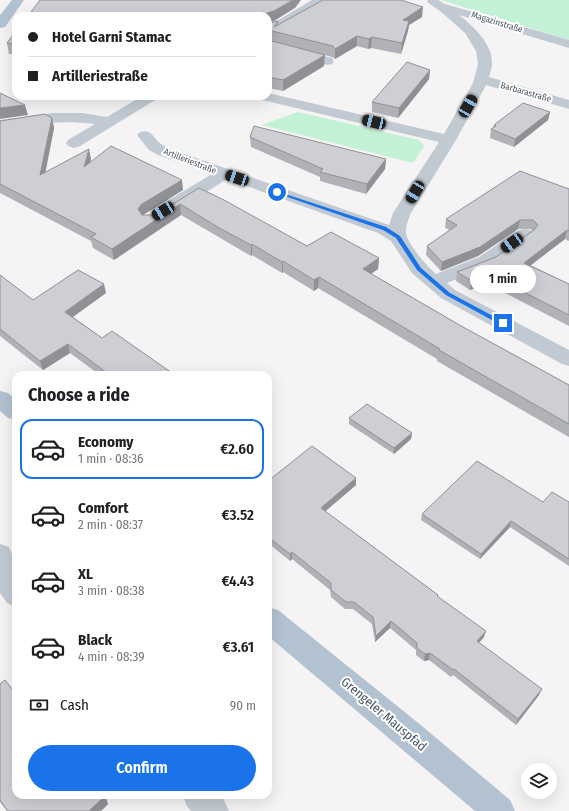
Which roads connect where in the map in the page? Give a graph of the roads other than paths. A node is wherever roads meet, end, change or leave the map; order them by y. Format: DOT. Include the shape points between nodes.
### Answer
graph roads {
  1 [pos="18,0"];
  2 [pos="320,0"];
  3 [pos="429,1"];
  4 [pos="0,24"];
  5 [pos="272,27"];
  6 [pos="569,44"];
  7 [pos="272,46"];
  8 [pos="327,61"];
  9 [pos="482,79"];
  10 [pos="272,98"];
  11 [pos="144,100"];
  12 [pos="569,105"];
  13 [pos="104,121"];
  14 [pos="0,125"];
  15 [pos="145,135"];
  16 [pos="448,140"];
  17 [pos="74,143"];
  18 [pos="224,174"];
  19 [pos="163,211"];
  20 [pos="525,234"];
  21 [pos="398,237"];
  22 [pos="434,282"];
  23 [pos="569,359"];
  24 [pos="0,399"];
  25 [pos="12,409"];
  26 [pos="0,555"];
  27 [pos="12,589"];
  28 [pos="272,622"];
  29 [pos="202,799"];
  30 [pos="213,811"];
  31 [pos="499,811"];
  1 -- 4 [label="main road"];
  2 -- 5 [label="street" via="280,25"];
  3 -- 6 [label="street, Magazinstraße"];
  3 -- 9 [label="street" via="456,18 478,42 483,51 485,64"];
  7 -- 8 [label="street"];
  9 -- 12 [label="street, Barbarastraße"];
  9 -- 16 [label="street"];
  10 -- 16 [label="street"];
  11 -- 13 [label="street"];
  13 -- 14 [label="street" via="82,117 32,118"];
  13 -- 17 [label="street"];
  15 -- 18 [label="street, Artilleriestraße" via="155,147 164,152"];
  16 -- 21 [label="street" via="402,213"];
  18 -- 19 [label="street"];
  18 -- 21 [label="street, Artilleriestraße" via="384,228"];
  20 -- 22 [label="street" via="486,261"];
  21 -- 22 [label="street, Artilleriestraße" via="419,269"];
  22 -- 23 [label="street, Artilleriestraße" via="448,294"];
  24 -- 25 [label="main road"];
  26 -- 27 [label="street"];
  28 -- 31 [label="main road, Grengeler Mauspfad"];
  29 -- 30 [label="street"];
}
